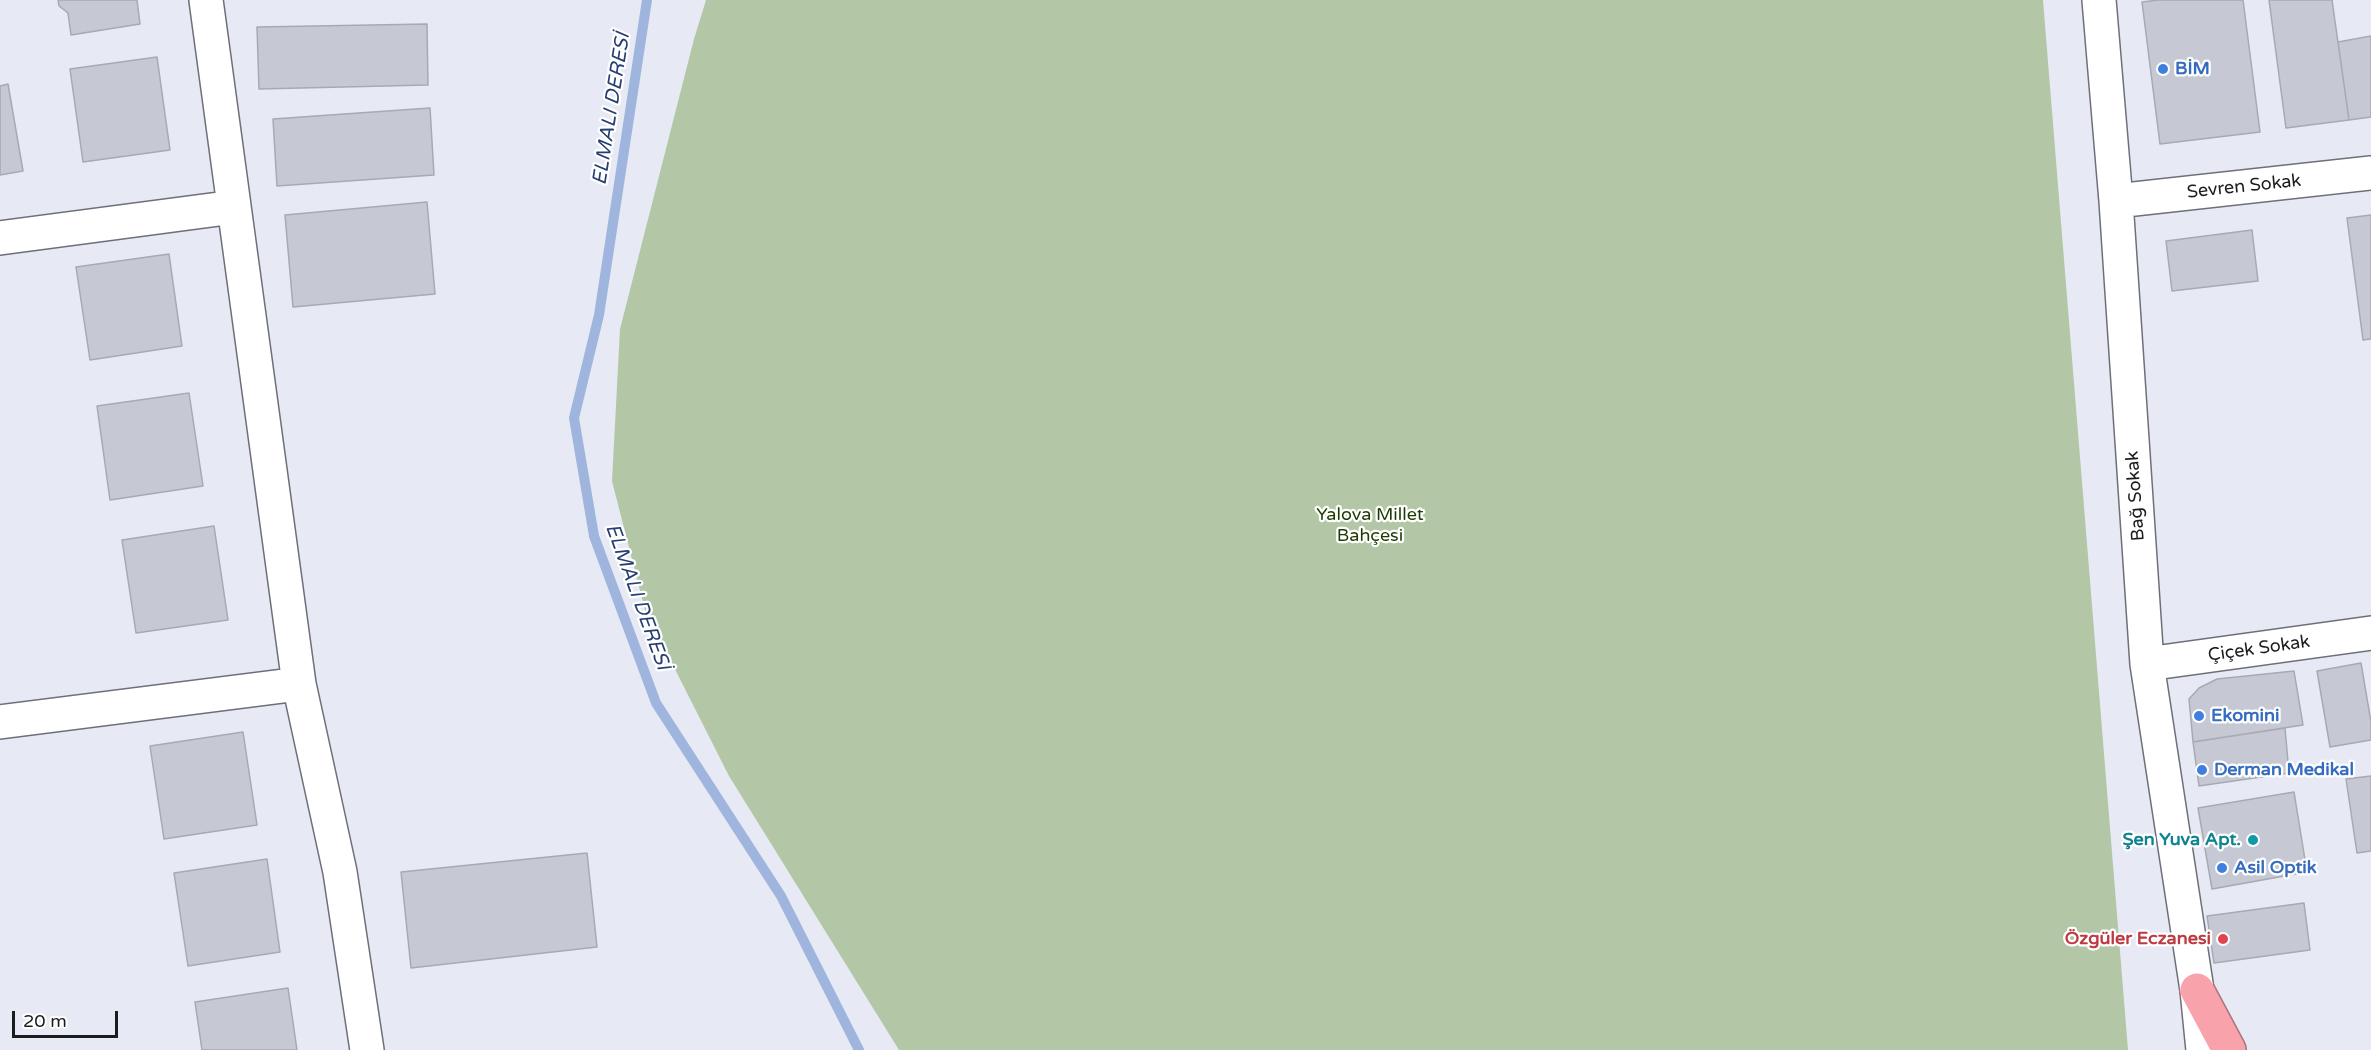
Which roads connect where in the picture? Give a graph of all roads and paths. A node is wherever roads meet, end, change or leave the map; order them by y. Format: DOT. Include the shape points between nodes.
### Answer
graph roads {
  1 [pos="207,0"];
  2 [pos="2099,0"];
  3 [pos="2371,173"];
  4 [pos="2116,201"];
  5 [pos="234,207"];
  6 [pos="0,238"];
  7 [pos="2371,633"];
  8 [pos="2147,664"];
  9 [pos="299,684"];
  10 [pos="0,722"];
  11 [pos="2197,990"];
  12 [pos="367,1050"];
  13 [pos="2195,1050"];
  14 [pos="2203,1050"];
  15 [pos="2229,1050"];
  1 -- 5 [label="street"];
  2 -- 4 [label="street, Bağ Sokak"];
  3 -- 4 [label="street, Sevren Sokak"];
  4 -- 8 [label="street, Bağ Sokak"];
  5 -- 6 [label="street"];
  5 -- 9 [label="street"];
  7 -- 8 [label="street, Çiçek Sokak"];
  8 -- 11 [label="street, Bağ Sokak"];
  9 -- 10 [label="street"];
  9 -- 12 [label="street" via="340,872"];
  11 -- 13 [label="street"];
  11 -- 14 [label="street"];
  11 -- 15 [label="highway"];
}
